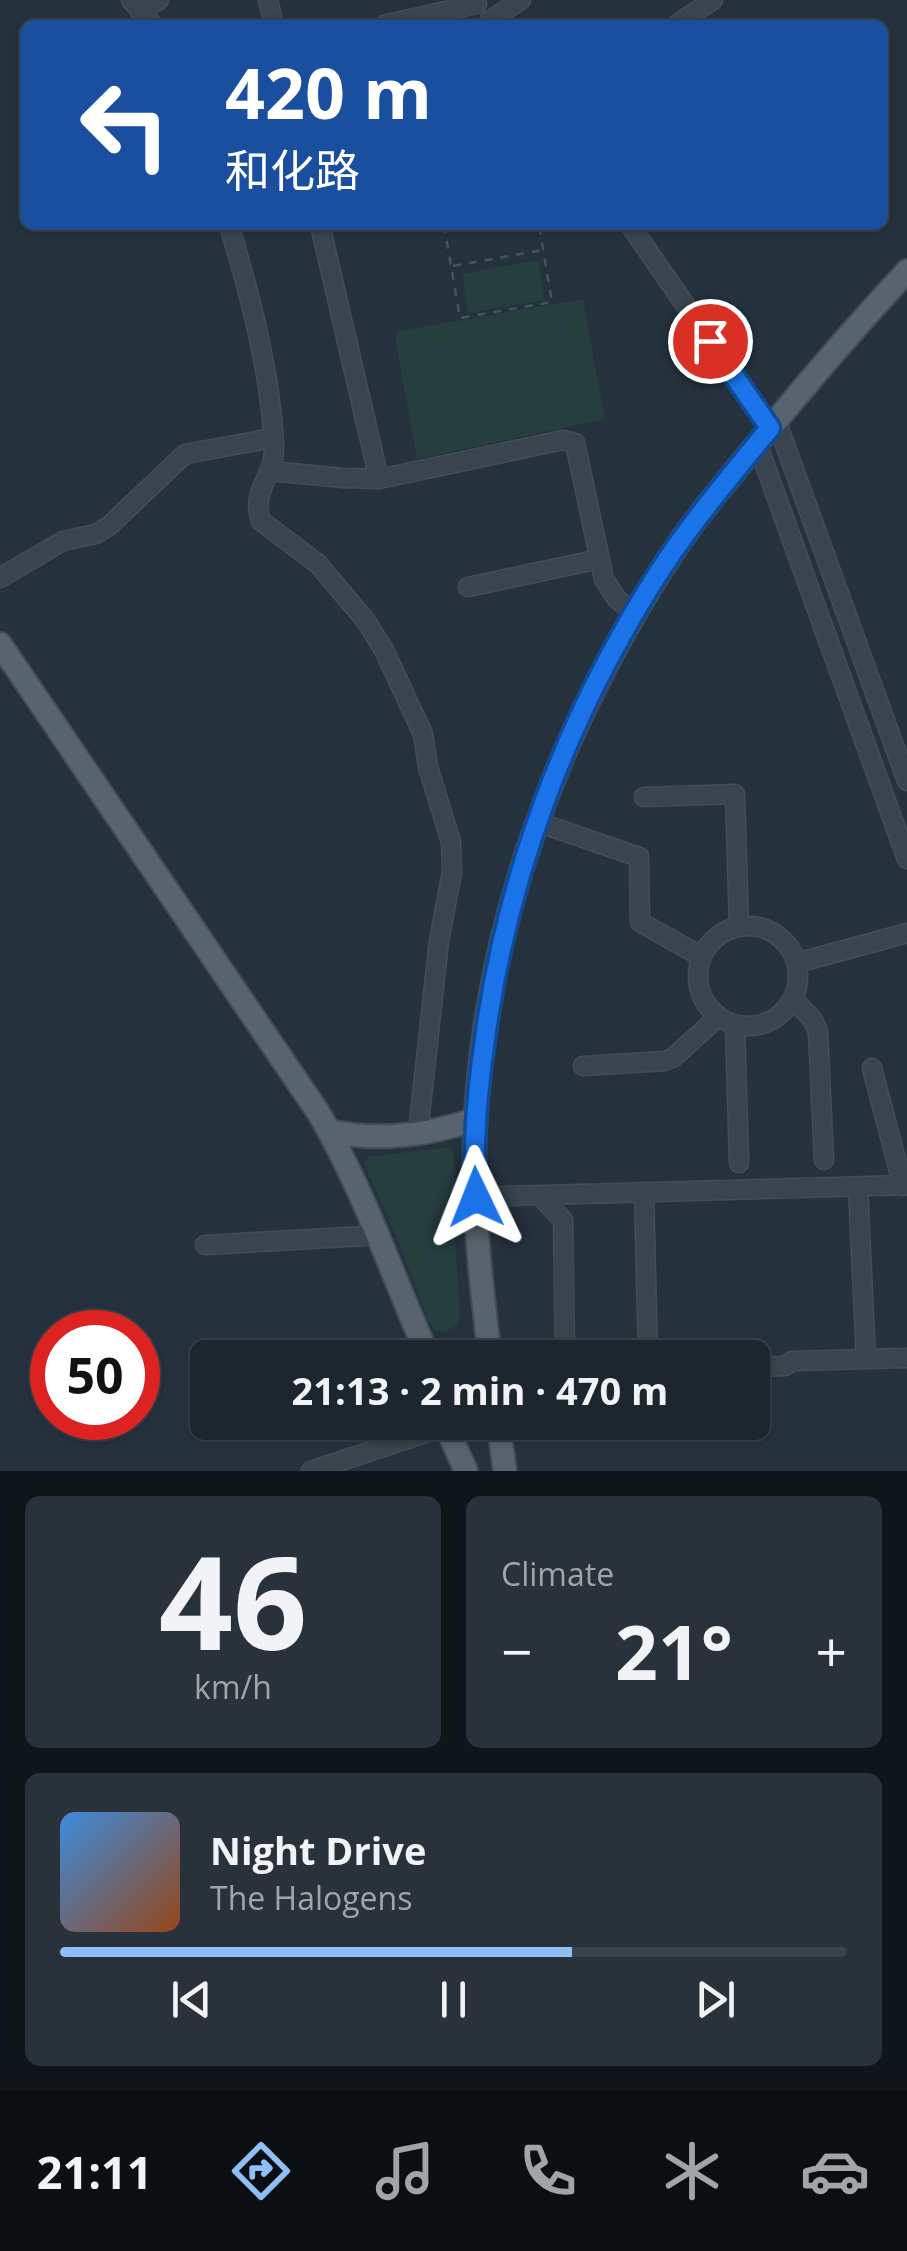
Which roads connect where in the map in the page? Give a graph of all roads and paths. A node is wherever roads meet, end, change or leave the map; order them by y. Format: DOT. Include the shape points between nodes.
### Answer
graph roads {
  1 [pos="159,0"];
  2 [pos="521,0"];
  3 [pos="713,0"];
  4 [pos="476,2"];
  5 [pos="141,12"];
  6 [pos="404,20"];
  7 [pos="494,20"];
  8 [pos="683,20"];
  9 [pos="230,230"];
  10 [pos="321,230"];
  11 [pos="445,230"];
  12 [pos="540,230"];
  13 [pos="633,230"];
  14 [pos="544,250"];
  15 [pos="451,267"];
  16 [pos="907,271"];
  17 [pos="768,431"];
  18 [pos="273,438"];
  19 [pos="271,471"];
  20 [pos="379,479"];
  21 [pos="600,559"];
  22 [pos="0,578"];
  23 [pos="468,587"];
  24 [pos="634,614"];
  25 [pos="0,644"];
  26 [pos="0,667"];
  27 [pos="907,781"];
  28 [pos="644,797"];
  29 [pos="537,822"];
  30 [pos="907,859"];
  31 [pos="739,927"];
  32 [pos="907,933"];
  33 [pos="702,957"];
  34 [pos="797,963"];
  35 [pos="793,999"];
  36 [pos="726,1021"];
  37 [pos="583,1066"];
  38 [pos="872,1068"];
  39 [pos="476,1118"];
  40 [pos="329,1131"];
  41 [pos="418,1132"];
  42 [pos="824,1160"];
  43 [pos="739,1163"];
  44 [pos="905,1186"];
  45 [pos="858,1187"];
  46 [pos="644,1192"];
  47 [pos="538,1195"];
  48 [pos="476,1197"];
  49 [pos="365,1236"];
  50 [pos="205,1245"];
  51 [pos="408,1340"];
  52 [pos="422,1340"];
  53 [pos="488,1340"];
  54 [pos="565,1340"];
  55 [pos="648,1340"];
  56 [pos="907,1358"];
  57 [pos="866,1359"];
  58 [pos="770,1366"];
  59 [pos="402,1440"];
  60 [pos="455,1440"];
  61 [pos="459,1440"];
  62 [pos="501,1440"];
  63 [pos="311,1471"];
  64 [pos="466,1471"];
  65 [pos="479,1471"];
  66 [pos="505,1471"];
  1 -- 5 [label="street"];
  2 -- 7 [label="street"];
  3 -- 8 [label="street"];
  4 -- 6 [label="street"];
  9 -- 18 [label="street" via="260,345"];
  10 -- 20 [label="street"];
  11 -- 15 [label="path"];
  12 -- 14 [label="path"];
  13 -- 17 [label="street"];
  14 -- 15 [label="path"];
  14 -- 15 [label="path" via="552,302 516,309 460,318"];
  16 -- 17 [label="main road"];
  17 -- 24 [label="main road" via="685,535"];
  17 -- 27 [label="street"];
  17 -- 30 [label="street"];
  18 -- 19 [label="street"];
  18 -- 22 [label="street" via="185,454 109,526 64,541"];
  19 -- 20 [label="street"];
  19 -- 41 [label="street" via="258,500 261,521 318,564 384,650 423,734 451,842"];
  20 -- 21 [label="street" via="570,440"];
  21 -- 23 [label="street"];
  21 -- 24 [label="street" via="610,591"];
  24 -- 29 [label="main road" via="606,661"];
  25 -- 40 [label="main road"];
  26 -- 49 [label="main road" via="306,1119"];
  28 -- 31 [label="street" via="735,794"];
  29 -- 33 [label="street" via="640,856 640,922"];
  29 -- 39 [label="main road" via="497,967"];
  31 -- 33 [label="street" via="719,936"];
  31 -- 34 [label="street" via="771,931"];
  32 -- 34 [label="street"];
  33 -- 36 [label="street" via="700,993"];
  34 -- 35 [label="street"];
  35 -- 36 [label="street" via="768,1023"];
  35 -- 42 [label="street" via="818,1032"];
  36 -- 37 [label="street" via="664,1061"];
  36 -- 43 [label="street"];
  38 -- 44 [label="street"];
  39 -- 41 [label="main road"];
  39 -- 48 [label="main road"];
  40 -- 41 [label="main road" via="370,1138"];
  40 -- 52 [label="main road"];
  44 -- 45 [label="street"];
  45 -- 46 [label="street"];
  45 -- 57 [label="street"];
  46 -- 47 [label="street"];
  46 -- 55 [label="street"];
  47 -- 48 [label="street"];
  47 -- 54 [label="street" via="562,1220"];
  48 -- 53 [label="main road"];
  49 -- 50 [label="street"];
  49 -- 51 [label="main road"];
  56 -- 57 [label="street"];
  57 -- 58 [label="street"];
  59 -- 63 [label="street"];
  60 -- 64 [label="main road"];
  61 -- 65 [label="main road"];
  62 -- 66 [label="main road"];
}
